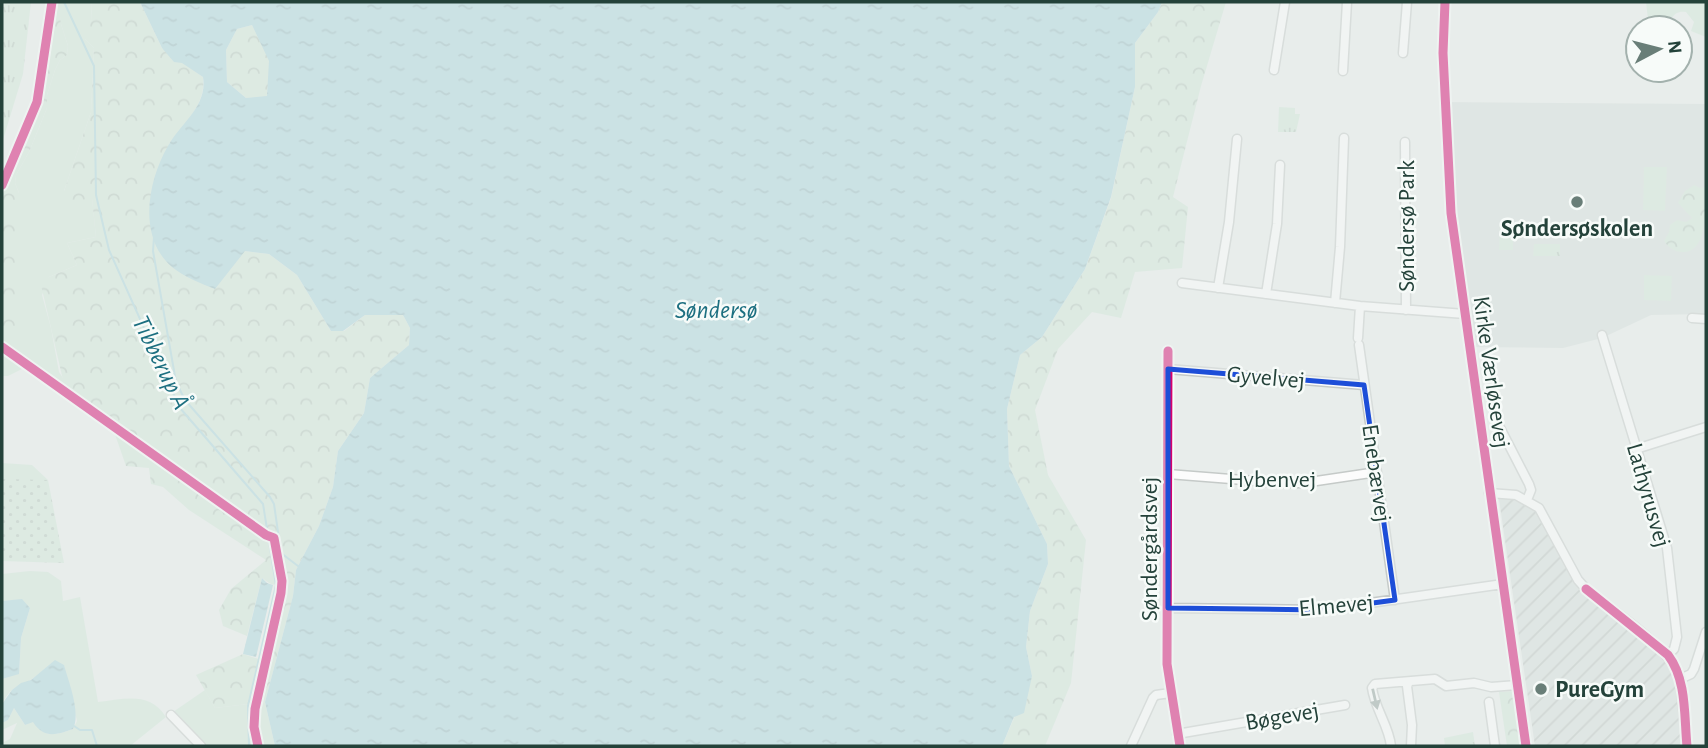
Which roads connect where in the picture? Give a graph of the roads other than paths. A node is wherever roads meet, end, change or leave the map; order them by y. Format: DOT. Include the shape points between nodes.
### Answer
graph roads {
  1 [pos="1285,2"];
  2 [pos="1347,2"];
  3 [pos="1407,2"];
  4 [pos="1446,2"];
  5 [pos="1403,53"];
  6 [pos="1274,70"];
  7 [pos="1343,71"];
  8 [pos="1343,138"];
  9 [pos="1237,139"];
  10 [pos="1405,142"];
  11 [pos="1280,165"];
  12 [pos="1182,283"];
  13 [pos="1218,288"];
  14 [pos="1266,294"];
  15 [pos="1335,303"];
  16 [pos="1360,306"];
  17 [pos="1406,310"];
  18 [pos="1465,314"];
  19 [pos="1692,318"];
  20 [pos="1706,319"];
  21 [pos="1602,335"];
  22 [pos="1168,351"];
  23 [pos="1168,369"];
  24 [pos="1364,385"];
  25 [pos="1494,415"];
  26 [pos="1706,427"];
  27 [pos="1636,449"];
  28 [pos="1377,472"];
  29 [pos="1168,474"];
  30 [pos="1489,493"];
  31 [pos="1527,499"];
  32 [pos="1503,584"];
  33 [pos="1395,600"];
  34 [pos="1168,608"];
  35 [pos="1706,632"];
  36 [pos="1668,655"];
  37 [pos="1680,679"];
  38 [pos="1409,682"];
  39 [pos="1517,685"];
  40 [pos="1171,693"];
  41 [pos="1489,702"];
  42 [pos="1345,705"];
  43 [pos="171,715"];
  44 [pos="1177,734"];
  45 [pos="201,746"];
  46 [pos="1131,746"];
  47 [pos="1180,746"];
  48 [pos="1391,746"];
  49 [pos="1410,746"];
  50 [pos="1495,746"];
  51 [pos="1526,746"];
  52 [pos="1688,746"];
  1 -- 6 [label="street"];
  2 -- 7 [label="street"];
  3 -- 5 [label="street"];
  4 -- 18 [label="street, Kirke Værløsevej" via="1443,53 1451,213"];
  8 -- 15 [label="street"];
  9 -- 13 [label="street"];
  10 -- 17 [label="street, Søndersø Park"];
  11 -- 14 [label="street"];
  12 -- 13 [label="street, Søndersø Park"];
  13 -- 14 [label="street, Søndersø Park"];
  14 -- 15 [label="street, Søndersø Park"];
  15 -- 16 [label="street, Søndersø Park"];
  16 -- 17 [label="street, Søndersø Park"];
  16 -- 24 [label="street, Enebærvej"];
  17 -- 18 [label="street, Søndersø Park"];
  18 -- 30 [label="street, Kirke Værløsevej"];
  19 -- 20 [label="street"];
  21 -- 27 [label="street, Lathyrusvej"];
  22 -- 23 [label="street, Søndergårdsvej"];
  23 -- 24 [label="street, Gyvelvej"];
  23 -- 29 [label="street, Søndergårdsvej"];
  24 -- 28 [label="street, Enebærvej"];
  25 -- 31 [label="street" via="1529,484"];
  26 -- 27 [label="street"];
  27 -- 36 [label="street, Lathyrusvej" via="1667,548 1676,637"];
  28 -- 29 [label="street, Hybenvej" via="1280,484"];
  28 -- 33 [label="street, Enebærvej"];
  29 -- 34 [label="street, Søndergårdsvej"];
  30 -- 31 [label="street"];
  30 -- 32 [label="street, Kirke Værløsevej"];
  31 -- 36 [label="street" via="1545,517 1586,589"];
  32 -- 33 [label="street, Elmevej"];
  32 -- 39 [label="street, Kirke Værløsevej"];
  33 -- 34 [label="street, Elmevej" via="1321,610"];
  34 -- 40 [label="street, Søndergårdsvej"];
  35 -- 37 [label="street" via="1694,669"];
  36 -- 37 [label="street"];
  37 -- 52 [label="street"];
  38 -- 39 [label="street" via="1435,679 1446,686"];
  38 -- 48 [label="street, one-way" via="1372,688"];
  38 -- 49 [label="street"];
  39 -- 51 [label="street, Kirke Værløsevej"];
  40 -- 44 [label="street, Søndergårdsvej"];
  40 -- 46 [label="street" via="1153,698"];
  41 -- 50 [label="street"];
  42 -- 44 [label="street, Bøgevej"];
  43 -- 45 [label="street"];
  44 -- 47 [label="street, Søndergårdsvej"];
}
